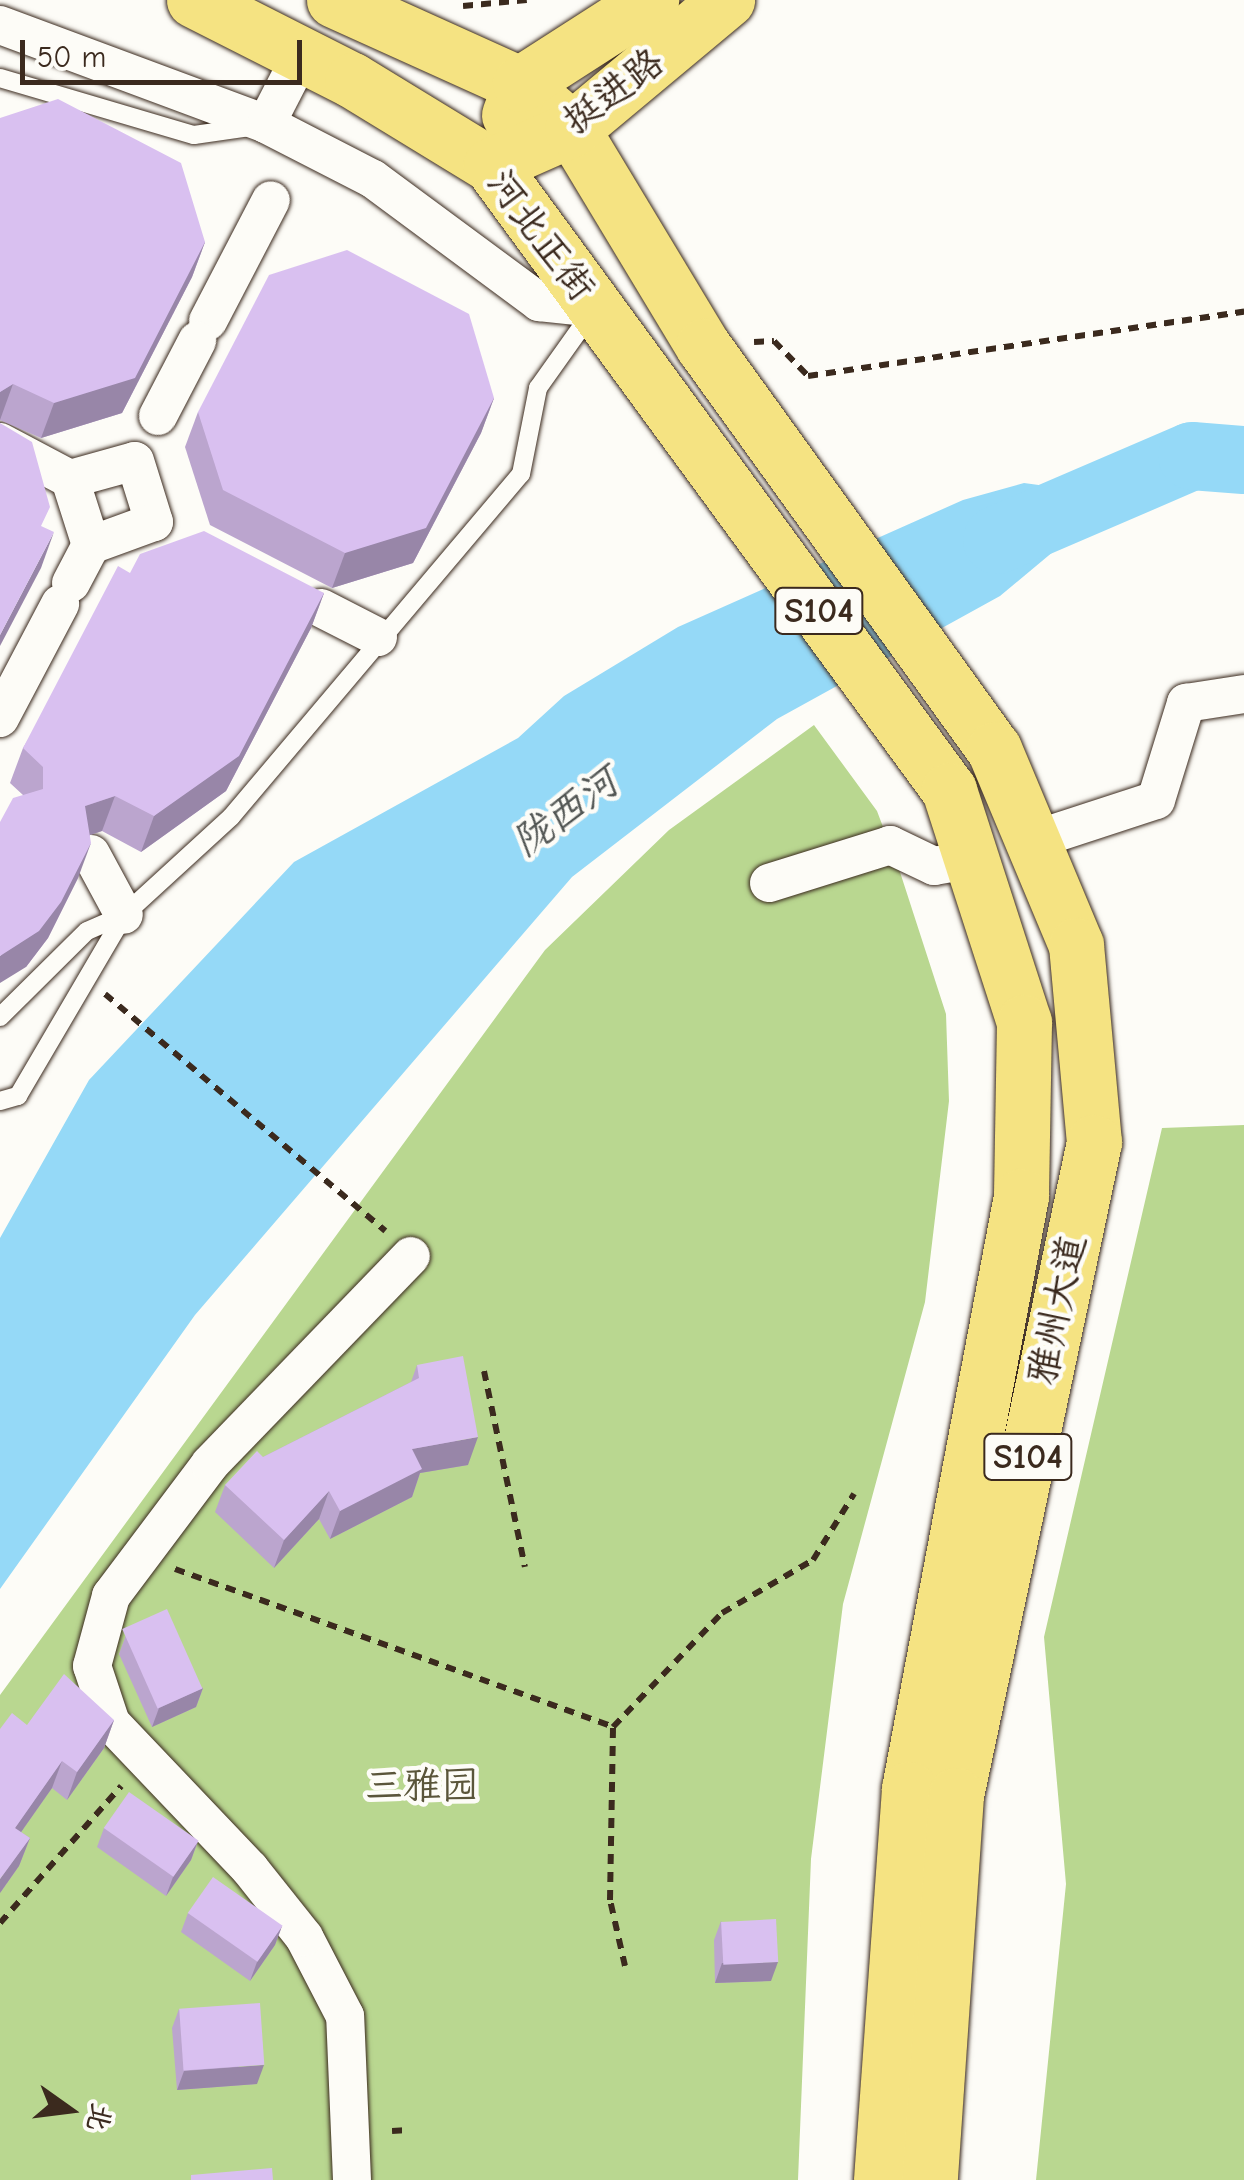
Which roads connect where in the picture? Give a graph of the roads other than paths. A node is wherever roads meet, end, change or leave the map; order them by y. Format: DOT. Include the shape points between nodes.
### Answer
graph roads {
  1 [pos="194,0"];
  2 [pos="334,0"];
  3 [pos="652,0"];
  4 [pos="727,0"];
  5 [pos="0,25"];
  6 [pos="303,52"];
  7 [pos="0,78"];
  8 [pos="520,84"];
  9 [pos="266,124"];
  10 [pos="572,129"];
  11 [pos="492,165"];
  12 [pos="271,200"];
  13 [pos="594,308"];
  14 [pos="148,435"];
  15 [pos="0,442"];
  16 [pos="70,478"];
  17 [pos="154,522"];
  18 [pos="189,540"];
  19 [pos="91,544"];
  20 [pos="307,601"];
  21 [pos="378,638"];
  22 [pos="1244,694"];
  23 [pos="0,718"];
  24 [pos="994,749"];
  25 [pos="948,790"];
  26 [pos="1036,840"];
  27 [pos="90,854"];
  28 [pos="972,859"];
  29 [pos="769,882"];
  30 [pos="124,915"];
  31 [pos="0,1017"];
  32 [pos="0,1101"];
  33 [pos="411,1256"];
  34 [pos="352,2180"];
  35 [pos="881,2180"];
  36 [pos="930,2180"];
  1 -- 6 [label="main road, 河北正街 / S104"];
  2 -- 8 [label="main road, 河北正街 / S104"];
  3 -- 8 [label="main road, 挺进路"];
  4 -- 10 [label="main road, 挺进路"];
  5 -- 9 [label="street"];
  6 -- 9 [label="street"];
  6 -- 11 [label="main road, 河北正街 / S104"];
  7 -- 9 [label="lane" via="194,135"];
  8 -- 10 [label="main road, 河北正街 / S104"];
  8 -- 11 [label="main road, 挺进路"];
  9 -- 13 [label="street" via="373,179 539,302"];
  10 -- 11 [label="main road, 挺进路"];
  10 -- 24 [label="main road, 河北正街 / S104" via="703,346"];
  11 -- 13 [label="main road, 河北正街 / S104"];
  12 -- 14 [label="street"];
  13 -- 21 [label="lane" via="538,388 521,474"];
  13 -- 25 [label="main road, 河北正街 / S104"];
  14 -- 16 [label="street"];
  14 -- 17 [label="street"];
  15 -- 16 [label="street"];
  16 -- 19 [label="street"];
  17 -- 18 [label="street"];
  17 -- 19 [label="street"];
  19 -- 23 [label="street"];
  20 -- 21 [label="street"];
  21 -- 30 [label="lane" via="230,816"];
  22 -- 26 [label="street" via="1186,703 1156,800"];
  24 -- 26 [label="main road, 雅州大道 / S104"];
  25 -- 28 [label="main road, 雅州大道 / S104"];
  26 -- 36 [label="main road, 雅州大道 / S104" via="1076,945 1094,1142 956,1795"];
  27 -- 30 [label="street"];
  28 -- 29 [label="street" via="934,866 890,844"];
  28 -- 35 [label="main road, 雅州大道 / S104" via="1024,1022 1021,1196 908,1789"];
  30 -- 31 [label="lane" via="87,931"];
  30 -- 32 [label="lane" via="18,1096"];
  33 -- 34 [label="street" via="210,1464 111,1596 92,1666 111,1723 261,1882 304,1938 344,2016"];
}
